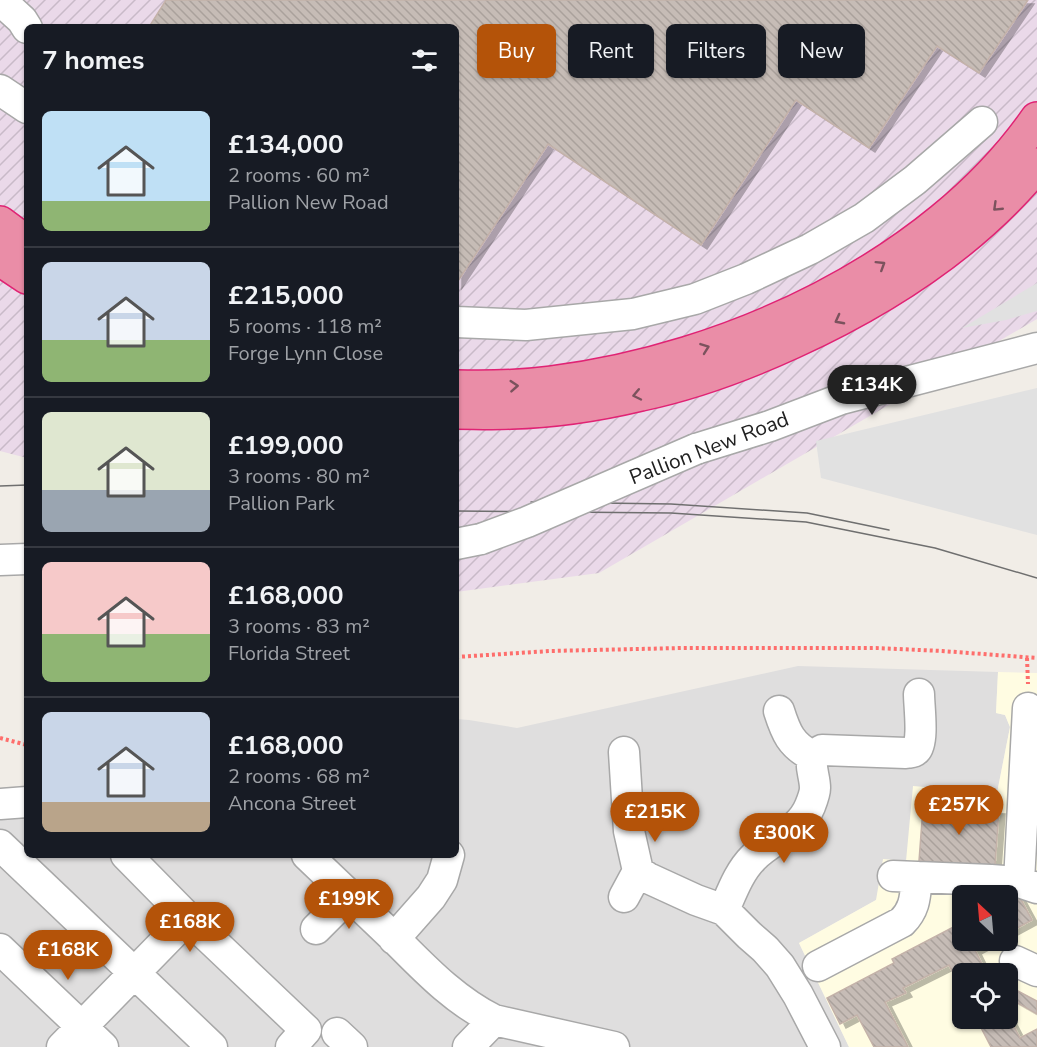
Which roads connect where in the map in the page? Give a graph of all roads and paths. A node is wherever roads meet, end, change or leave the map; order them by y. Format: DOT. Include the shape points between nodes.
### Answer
graph roads {
  1 [pos="0,0"];
  2 [pos="30,16"];
  3 [pos="1037,119"];
  4 [pos="982,122"];
  5 [pos="1037,165"];
  6 [pos="0,223"];
  7 [pos="24,241"];
  8 [pos="0,259"];
  9 [pos="24,275"];
  10 [pos="459,322"];
  11 [pos="1037,348"];
  12 [pos="459,387"];
  13 [pos="459,412"];
  14 [pos="468,542"];
  15 [pos="24,559"];
  16 [pos="0,560"];
  17 [pos="459,657"];
  18 [pos="1037,658"];
  19 [pos="919,694"];
  20 [pos="1023,708"];
  21 [pos="779,711"];
  22 [pos="0,738"];
  23 [pos="24,744"];
  24 [pos="624,752"];
  25 [pos="813,756"];
  26 [pos="24,802"];
  27 [pos="0,804"];
  28 [pos="0,845"];
  29 [pos="129,858"];
  30 [pos="310,858"];
  31 [pos="449,858"];
  32 [pos="638,871"];
  33 [pos="1028,885"];
  34 [pos="349,896"];
  35 [pos="624,897"];
  36 [pos="724,910"];
  37 [pos="188,918"];
  38 [pos="316,929"];
  39 [pos="394,939"];
  40 [pos="0,950"];
  41 [pos="818,966"];
  42 [pos="135,974"];
  43 [pos="494,1020"];
  44 [pos="82,1040"];
  45 [pos="212,1047"];
  46 [pos="291,1047"];
  47 [pos="468,1047"];
  48 [pos="614,1047"];
  49 [pos="825,1047"];
  1 -- 2 [label="street"];
  12 -- 3 [label="highway, one-way" via="551,384 624,371 696,352 822,299 939,224 984,183"];
  4 -- 10 [label="street" via="864,218 810,249 695,299 633,314 526,325"];
  5 -- 13 [label="highway, one-way" via="980,224 931,263 832,324 766,353 642,394 576,406"];
  6 -- 7 [label="highway"];
  8 -- 9 [label="highway"];
  11 -- 14 [label="street, Pallion New Road, bridge" via="842,399 696,449 527,522"];
  15 -- 16 [label="street"];
  17 -- 18 [label="path" via="682,648 876,648"];
  19 -- 25 [label="street" via="920,735 914,752 822,750"];
  20 -- 33 [label="street"];
  21 -- 25 [label="street" via="794,743"];
  22 -- 23 [label="path"];
  24 -- 32 [label="street" via="629,831"];
  25 -- 36 [label="street" via="815,789 806,815 796,827 754,856"];
  26 -- 27 [label="street"];
  28 -- 42 [label="street"];
  29 -- 37 [label="street"];
  30 -- 34 [label="street"];
  31 -- 39 [label="street" via="431,897"];
  32 -- 35 [label="street"];
  32 -- 36 [label="street"];
  33 -- 41 [label="street" via="905,876 913,908 909,915"];
  34 -- 38 [label="street"];
  34 -- 39 [label="street"];
  36 -- 49 [label="street" via="780,966"];
  37 -- 42 [label="street"];
  37 -- 46 [label="street" via="306,1030"];
  39 -- 43 [label="street" via="459,999"];
  40 -- 44 [label="street"];
  42 -- 44 [label="street"];
  42 -- 45 [label="street"];
  43 -- 47 [label="street"];
  43 -- 48 [label="street"];
}
